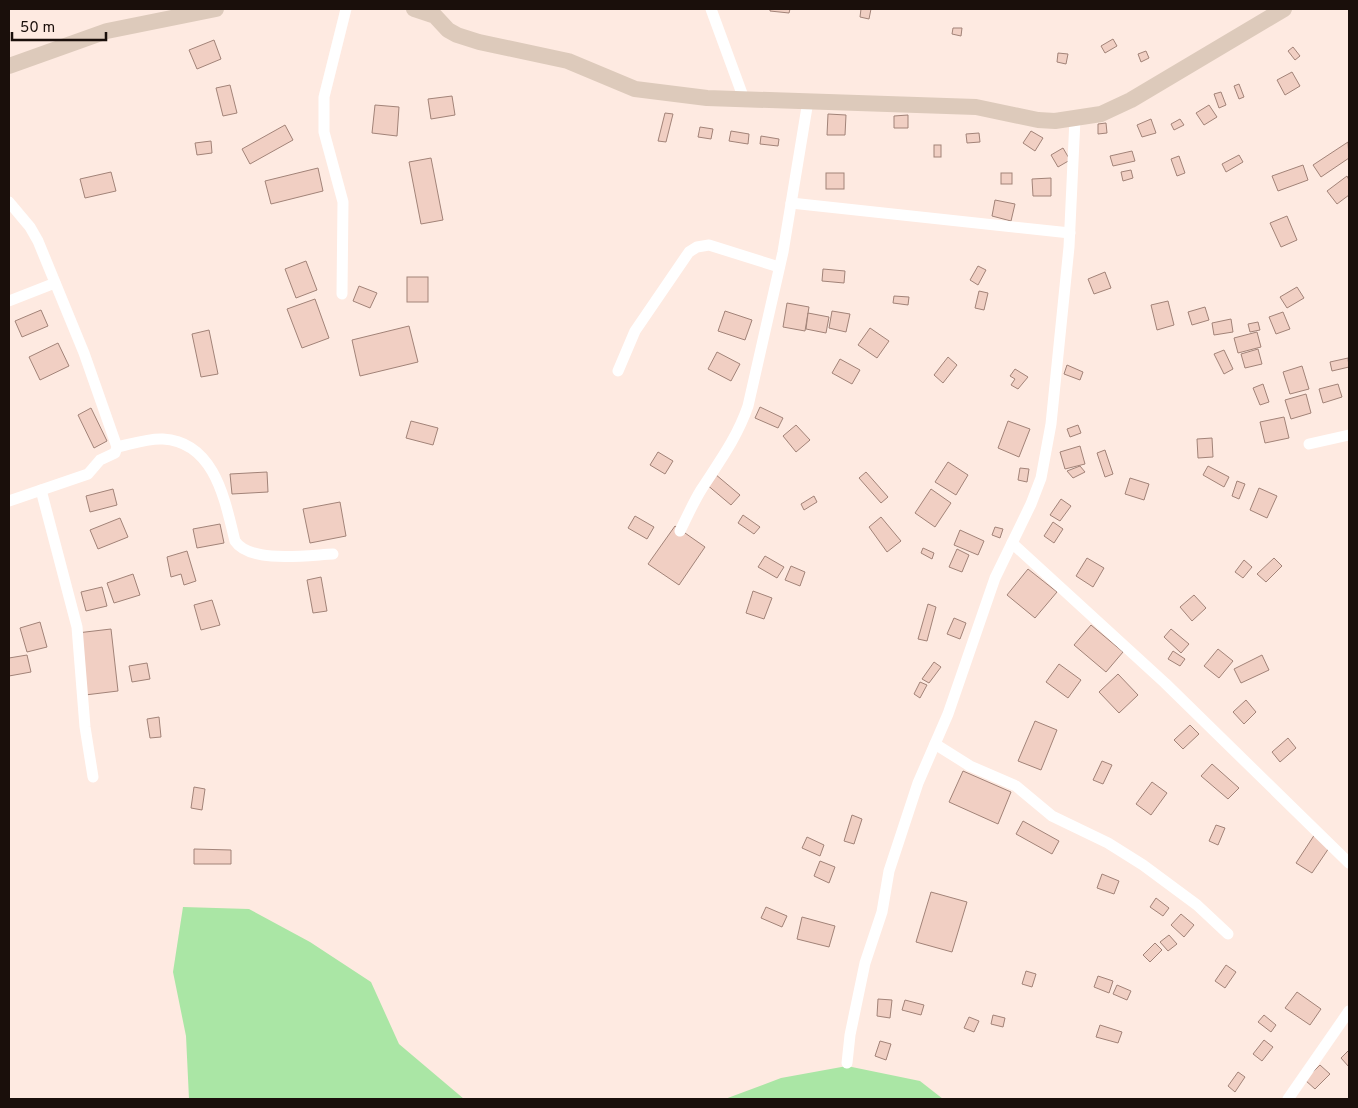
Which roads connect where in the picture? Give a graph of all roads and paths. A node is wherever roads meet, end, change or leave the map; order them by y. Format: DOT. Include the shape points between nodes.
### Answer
graph roads {
  1 [pos="216,9"];
  2 [pos="346,9"];
  3 [pos="414,9"];
  4 [pos="711,9"];
  5 [pos="1279,10"];
  6 [pos="9,66"];
  7 [pos="744,99"];
  8 [pos="808,101"];
  9 [pos="1075,119"];
  10 [pos="9,202"];
  11 [pos="791,203"];
  12 [pos="1070,233"];
  13 [pos="779,268"];
  14 [pos="55,283"];
  15 [pos="342,294"];
  16 [pos="9,301"];
  17 [pos="618,371"];
  18 [pos="1349,435"];
  19 [pos="1309,444"];
  20 [pos="117,447"];
  21 [pos="42,490"];
  22 [pos="9,501"];
  23 [pos="680,531"];
  24 [pos="1012,543"];
  25 [pos="333,554"];
  26 [pos="935,744"];
  27 [pos="93,777"];
  28 [pos="1349,863"];
  29 [pos="1228,934"];
  30 [pos="1349,1011"];
  31 [pos="847,1063"];
  32 [pos="1288,1099"];
  1 -- 6 [label="main road" via="107,31"];
  2 -- 15 [label="street" via="327,82 324,123 327,148 343,202"];
  3 -- 7 [label="main road" via="435,16 457,35 568,61 635,89"];
  4 -- 7 [label="street"];
  5 -- 9 [label="main road" via="1131,100 1101,114"];
  7 -- 8 [label="main road"];
  8 -- 9 [label="main road" via="976,107 1038,120"];
  8 -- 11 [label="street"];
  9 -- 12 [label="street"];
  10 -- 14 [label="street" via="30,227"];
  11 -- 12 [label="street"];
  11 -- 13 [label="street"];
  12 -- 24 [label="street" via="1051,424 1041,478"];
  13 -- 17 [label="street" via="709,245 689,252 635,331"];
  13 -- 23 [label="street" via="741,428 700,491"];
  14 -- 16 [label="street"];
  14 -- 20 [label="street"];
  18 -- 19 [label="street"];
  20 -- 21 [label="street" via="115,453 100,460 88,474"];
  20 -- 25 [label="street" via="161,438 187,446 202,458 216,475 224,495 235,541 246,551 272,556"];
  21 -- 22 [label="street"];
  21 -- 27 [label="street" via="76,627"];
  24 -- 26 [label="street" via="995,578"];
  24 -- 28 [label="street" via="1165,683"];
  26 -- 29 [label="street" via="970,766 1016,786 1052,816 1108,843 1143,865 1197,905"];
  26 -- 31 [label="street" via="918,783 889,871 882,912 866,963 850,1035"];
  30 -- 32 [label="street"];
}
